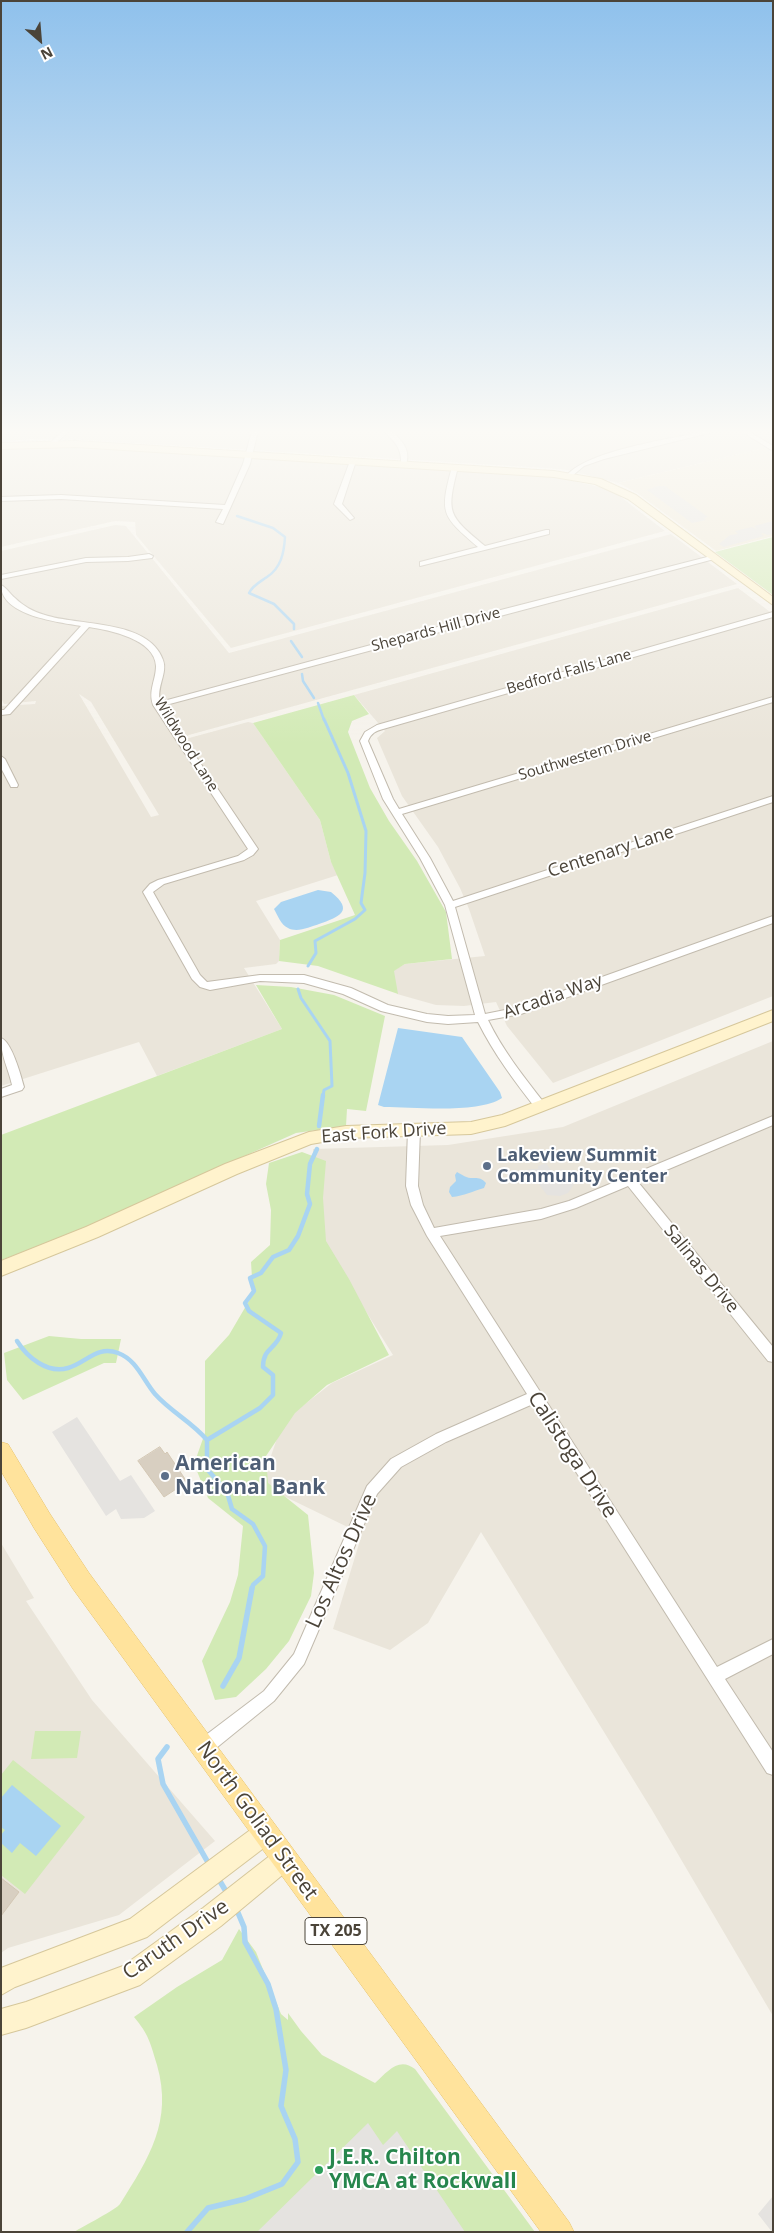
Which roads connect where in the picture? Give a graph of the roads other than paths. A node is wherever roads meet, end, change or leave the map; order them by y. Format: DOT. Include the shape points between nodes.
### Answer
graph roads {
  1 [pos="469,535"];
  2 [pos="533,535"];
  3 [pos="682,535"];
  4 [pos="483,548"];
  5 [pos="149,556"];
  6 [pos="714,558"];
  7 [pos="423,564"];
  8 [pos="1,577"];
  9 [pos="1,587"];
  10 [pos="773,602"];
  11 [pos="773,614"];
  12 [pos="86,625"];
  13 [pos="773,699"];
  14 [pos="158,705"];
  15 [pos="4,713"];
  16 [pos="1,759"];
  17 [pos="14,785"];
  18 [pos="773,798"];
  19 [pos="396,813"];
  20 [pos="450,905"];
  21 [pos="773,919"];
  22 [pos="210,986"];
  23 [pos="773,1015"];
  24 [pos="481,1018"];
  25 [pos="1,1042"];
  26 [pos="1,1093"];
  27 [pos="541,1107"];
  28 [pos="773,1120"];
  29 [pos="414,1130"];
  30 [pos="630,1181"];
  31 [pos="431,1233"];
  32 [pos="1,1269"];
  33 [pos="773,1357"];
  34 [pos="534,1397"];
  35 [pos="1,1451"];
  36 [pos="773,1646"];
  37 [pos="715,1676"];
  38 [pos="204,1747"];
  39 [pos="773,1766"];
  40 [pos="265,1832"];
  41 [pos="284,1860"];
  42 [pos="1,1983"];
  43 [pos="1,2022"];
  44 [pos="559,2232"];
  1 -- 4 [label="street"];
  2 -- 4 [label="street"];
  3 -- 6 [label="street"];
  4 -- 7 [label="street"];
  5 -- 8 [label="street" via="86,560"];
  6 -- 10 [label="street"];
  6 -- 14 [label="street, Shepards Hill Drive"];
  9 -- 12 [label="street, Wildwood Lane" via="13,603 32,613"];
  11 -- 19 [label="street, Bedford Falls Lane" via="380,727 367,734 364,741"];
  12 -- 14 [label="street, Wildwood Lane" via="124,632 150,645 160,662 153,696"];
  12 -- 15 [label="street"];
  13 -- 19 [label="street, Southwestern Drive"];
  14 -- 22 [label="street, Wildwood Lane" via="252,845 250,853 241,858 161,882 148,892 196,977"];
  16 -- 17 [label="street"];
  18 -- 20 [label="street, Centenary Lane"];
  19 -- 20 [label="street"];
  20 -- 24 [label="street"];
  21 -- 24 [label="street, Arcadia Way" via="516,1012"];
  22 -- 24 [label="street, Arcadia Way" via="260,978 304,980 347,991 406,1014 448,1020"];
  23 -- 27 [label="street, East Fork Drive"];
  24 -- 27 [label="street" via="502,1055"];
  25 -- 26 [label="street" via="18,1087"];
  27 -- 29 [label="street, East Fork Drive" via="470,1128"];
  28 -- 30 [label="street"];
  29 -- 31 [label="street, Calistoga Drive" via="412,1186"];
  29 -- 32 [label="street, East Fork Drive" via="346,1132 309,1138"];
  30 -- 31 [label="street" via="541,1214"];
  30 -- 33 [label="street, Salinas Drive"];
  31 -- 34 [label="street, Calistoga Drive"];
  34 -- 37 [label="street, Calistoga Drive"];
  34 -- 38 [label="street, Los Altos Drive" via="441,1438 396,1463 372,1490 299,1659 269,1696"];
  35 -- 38 [label="main road, North Goliad Street / TX 205" via="81,1581"];
  36 -- 37 [label="street"];
  37 -- 39 [label="street, Calistoga Drive"];
  38 -- 40 [label="main road, North Goliad Street / TX 205"];
  40 -- 41 [label="main road, North Goliad Street / TX 205"];
  40 -- 42 [label="street, Caruth Drive" via="138,1928"];
  41 -- 43 [label="street, Caruth Drive" via="131,1976"];
  41 -- 44 [label="main road, North Goliad Street / TX 205"];
}
